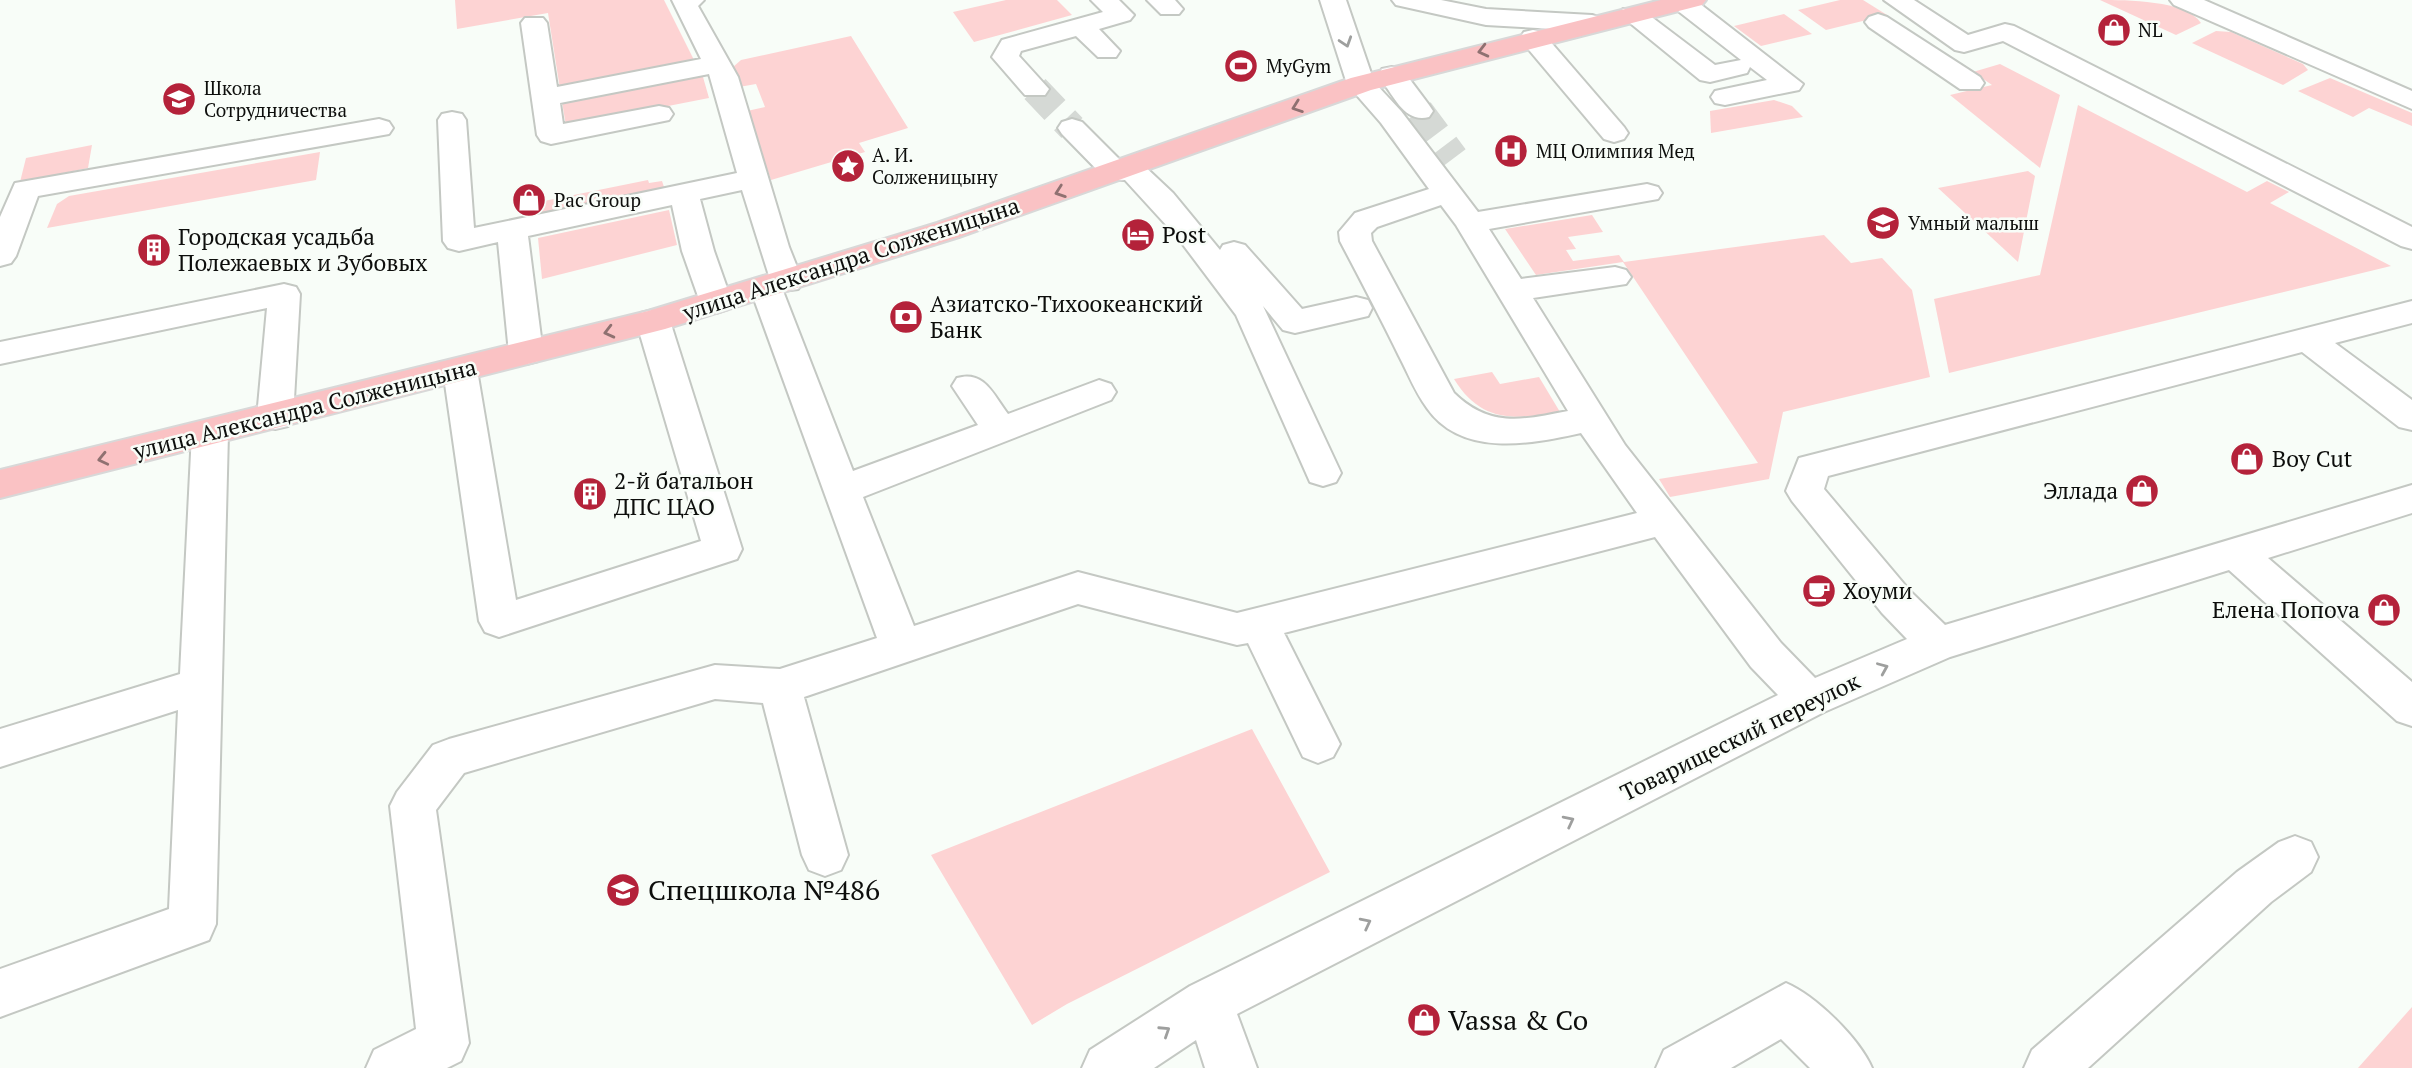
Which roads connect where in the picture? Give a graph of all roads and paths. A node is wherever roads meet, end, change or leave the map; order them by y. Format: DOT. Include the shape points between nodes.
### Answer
graph roads {
  1 [pos="691,0"];
  2 [pos="1104,0"];
  3 [pos="1333,0"];
  4 [pos="1405,0"];
  5 [pos="1512,0"];
  6 [pos="1897,0"];
  7 [pos="2183,0"];
  8 [pos="1688,1"];
  9 [pos="1632,13"];
  10 [pos="1476,15"];
  11 [pos="1878,22"];
  12 [pos="534,23"];
  13 [pos="1592,23"];
  14 [pos="1082,26"];
  15 [pos="1534,38"];
  16 [pos="1964,44"];
  17 [pos="1107,51"];
  18 [pos="1926,54"];
  19 [pos="717,64"];
  20 [pos="1737,67"];
  21 [pos="1376,80"];
  22 [pos="1970,83"];
  23 [pos="1035,89"];
  24 [pos="1725,97"];
  25 [pos="545,99"];
  26 [pos="2412,101"];
  27 [pos="1419,111"];
  28 [pos="659,114"];
  29 [pos="452,120"];
  30 [pos="379,128"];
  31 [pos="1072,128"];
  32 [pos="1614,133"];
  33 [pos="1454,158"];
  34 [pos="1132,168"];
  35 [pos="753,179"];
  36 [pos="1447,193"];
  37 [pos="1647,193"];
  38 [pos="684,194"];
  39 [pos="1480,215"];
  40 [pos="512,230"];
  41 [pos="2412,239"];
  42 [pos="0,256"];
  43 [pos="1615,277"];
  44 [pos="777,285"];
  45 [pos="1512,291"];
  46 [pos="716,302"];
  47 [pos="1356,308"];
  48 [pos="2412,312"];
  49 [pos="653,321"];
  50 [pos="2309,340"];
  51 [pos="0,353"];
  52 [pos="526,353"];
  53 [pos="460,370"];
  54 [pos="969,386"];
  55 [pos="1099,392"];
  56 [pos="275,417"];
  57 [pos="2412,418"];
  58 [pos="1590,419"];
  59 [pos="1001,430"];
  60 [pos="210,433"];
  61 [pos="1323,473"];
  62 [pos="0,484"];
  63 [pos="843,490"];
  64 [pos="2412,499"];
  65 [pos="1663,521"];
  66 [pos="2236,553"];
  67 [pos="1259,624"];
  68 [pos="1938,644"];
  69 [pos="901,647"];
  70 [pos="199,686"];
  71 [pos="780,687"];
  72 [pos="1809,699"];
  73 [pos="2412,708"];
  74 [pos="1318,744"];
  75 [pos="0,748"];
  76 [pos="825,855"];
  77 [pos="2295,857"];
  78 [pos="0,993"];
  79 [pos="1208,1003"];
  80 [pos="393,1068"];
  81 [pos="1108,1068"];
  82 [pos="1231,1068"];
  83 [pos="1682,1068"];
  84 [pos="1846,1068"];
  85 [pos="2050,1068"];
  1 -- 19 [label="street" via="684,2"];
  2 -- 14 [label="street" via="1121,15"];
  3 -- 21 [label="street, one-way"];
  4 -- 10 [label="street"];
  5 -- 10 [label="street"];
  6 -- 16 [label="street"];
  7 -- 26 [label="street"];
  8 -- 9 [label="main road, улица Александра Солженицына"];
  8 -- 24 [label="street" via="1789,84"];
  9 -- 13 [label="main road, улица Александра Солженицына"];
  9 -- 20 [label="street" via="1710,74"];
  10 -- 13 [label="street"];
  11 -- 18 [label="street"];
  12 -- 25 [label="street"];
  13 -- 15 [label="main road, улица Александра Солженицына"];
  14 -- 17 [label="street"];
  14 -- 23 [label="street" via="1011,46 1004,57"];
  15 -- 21 [label="main road, улица Александра Солженицына, one-way"];
  15 -- 32 [label="street"];
  16 -- 18 [label="street"];
  16 -- 41 [label="street" via="2005,32"];
  18 -- 22 [label="street"];
  19 -- 25 [label="street"];
  19 -- 35 [label="street"];
  21 -- 27 [label="street"];
  21 -- 34 [label="main road, улица Александра Солженицына, one-way"];
  21 -- 36 [label="street" via="1391,117"];
  25 -- 28 [label="street" via="551,135"];
  29 -- 40 [label="street" via="459,242"];
  30 -- 42 [label="street" via="26,189"];
  31 -- 34 [label="street"];
  33 -- 39 [label="street"];
  34 -- 44 [label="main road, улица Александра Солженицына, one-way"];
  34 -- 47 [label="street" via="1186,198 1295,322"];
  34 -- 61 [label="street" via="1176,215 1251,313"];
  35 -- 38 [label="street"];
  35 -- 44 [label="street" via="773,247"];
  36 -- 39 [label="street"];
  36 -- 58 [label="street" via="1366,220 1355,232 1440,401 1466,425 1487,432 1509,433"];
  37 -- 39 [label="street"];
  38 -- 40 [label="street"];
  38 -- 46 [label="street"];
  39 -- 45 [label="street"];
  40 -- 52 [label="street"];
  43 -- 45 [label="street"];
  44 -- 46 [label="main road, улица Александра Солженицына"];
  44 -- 63 [label="street"];
  45 -- 58 [label="street"];
  46 -- 49 [label="main road, улица Александра Солженицына"];
  48 -- 50 [label="street"];
  49 -- 52 [label="main road, улица Александра Солженицына, one-way"];
  49 -- 53 [label="street" via="723,549 499,621"];
  50 -- 57 [label="street"];
  50 -- 68 [label="street" via="1812,467 1805,491 1896,602"];
  51 -- 56 [label="street" via="284,293"];
  52 -- 53 [label="main road, улица Александра Солженицына"];
  53 -- 56 [label="main road, улица Александра Солженицына"];
  54 -- 59 [label="street"];
  55 -- 59 [label="street"];
  56 -- 60 [label="main road, улица Александра Солженицына"];
  58 -- 65 [label="street"];
  59 -- 63 [label="street"];
  60 -- 62 [label="main road, улица Александра Солженицына, one-way"];
  60 -- 70 [label="street"];
  63 -- 69 [label="street"];
  64 -- 66 [label="street, Товарищеский переулок"];
  65 -- 67 [label="street"];
  65 -- 72 [label="street" via="1766,655"];
  66 -- 68 [label="street, Товарищеский переулок"];
  66 -- 73 [label="street"];
  67 -- 69 [label="street" via="1237,629 1078,588"];
  67 -- 74 [label="street"];
  72 -- 68 [label="street, Товарищеский переулок, one-way"];
  69 -- 71 [label="street"];
  70 -- 75 [label="street"];
  70 -- 78 [label="street" via="192,924"];
  71 -- 76 [label="street"];
  71 -- 80 [label="street" via="715,682 449,758 413,806 443,1043"];
  79 -- 72 [label="street, Товарищеский переулок, one-way"];
  77 -- 85 [label="street" via="2254,887"];
  81 -- 79 [label="street, Товарищеский переулок, one-way"];
  79 -- 82 [label="street"];
  83 -- 84 [label="street" via="1786,1008"];
}
